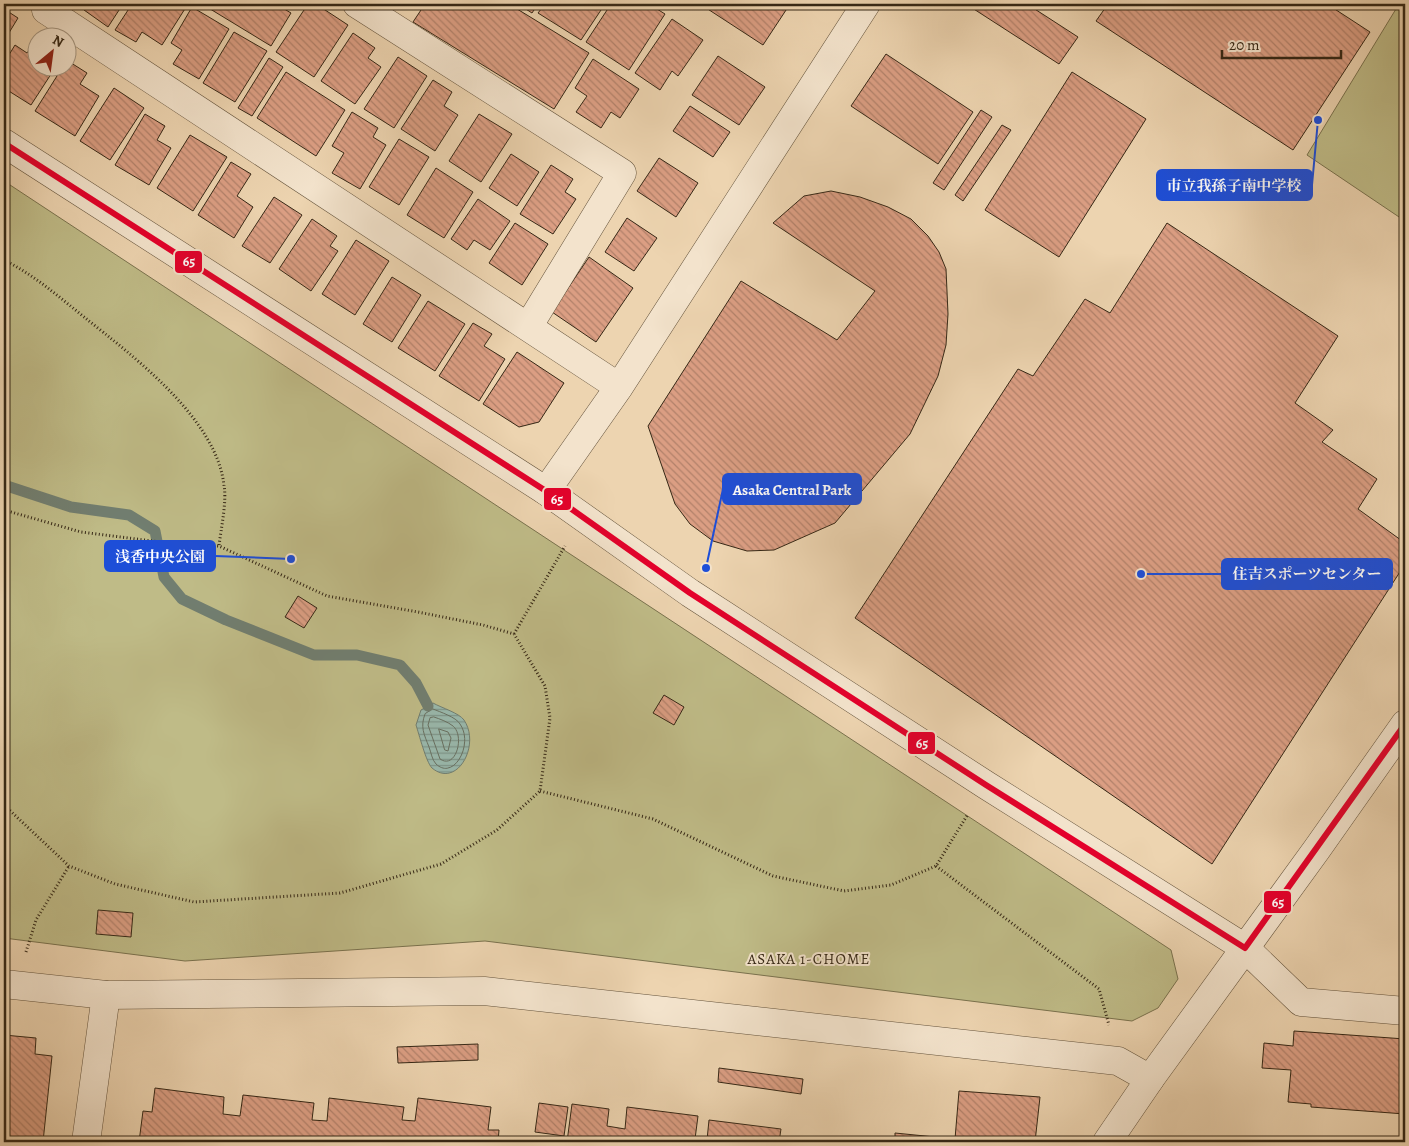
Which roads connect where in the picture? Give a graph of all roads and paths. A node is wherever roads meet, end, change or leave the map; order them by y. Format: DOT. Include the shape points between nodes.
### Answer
graph roads {
  1 [pos="50,4"];
  2 [pos="357,4"];
  3 [pos="866,4"];
  4 [pos="4,143"];
  5 [pos="4,260"];
  6 [pos="528,328"];
  7 [pos="619,388"];
  8 [pos="546,491"];
  9 [pos="4,510"];
  10 [pos="582,517"];
  11 [pos="219,546"];
  12 [pos="514,634"];
  13 [pos="1405,724"];
  14 [pos="986,786"];
  15 [pos="540,791"];
  16 [pos="4,805"];
  17 [pos="69,866"];
  18 [pos="936,866"];
  19 [pos="1245,948"];
  20 [pos="13,985"];
  21 [pos="106,995"];
  22 [pos="1405,1011"];
  23 [pos="1118,1060"];
  24 [pos="1150,1079"];
  25 [pos="86,1142"];
  26 [pos="1106,1142"];
  1 -- 6 [label="street" via="46,10"];
  2 -- 6 [label="street" via="622,173"];
  3 -- 7 [label="street"];
  4 -- 8 [label="street"];
  5 -- 11 [label="path" via="27,271 124,348 175,395 212,447 224,485"];
  6 -- 7 [label="street"];
  7 -- 8 [label="street"];
  8 -- 10 [label="street"];
  9 -- 11 [label="path" via="81,532"];
  10 -- 12 [label="path"];
  10 -- 14 [label="street" via="690,593"];
  11 -- 12 [label="path" via="327,596"];
  12 -- 15 [label="path" via="545,686 550,718"];
  13 -- 19 [label="street"];
  14 -- 18 [label="path"];
  14 -- 19 [label="street"];
  15 -- 17 [label="path" via="497,830 441,864 340,893 194,902 115,884"];
  15 -- 18 [label="path" via="653,819 773,876 844,891 891,885"];
  16 -- 17 [label="path"];
  17 -- 20 [label="path" via="36,920"];
  18 -- 23 [label="path" via="1099,989"];
  19 -- 22 [label="street" via="1301,1002"];
  19 -- 24 [label="street"];
  20 -- 21 [label="street"];
  21 -- 23 [label="street" via="484,991"];
  21 -- 25 [label="street"];
  23 -- 24 [label="street"];
  24 -- 26 [label="street"];
}
